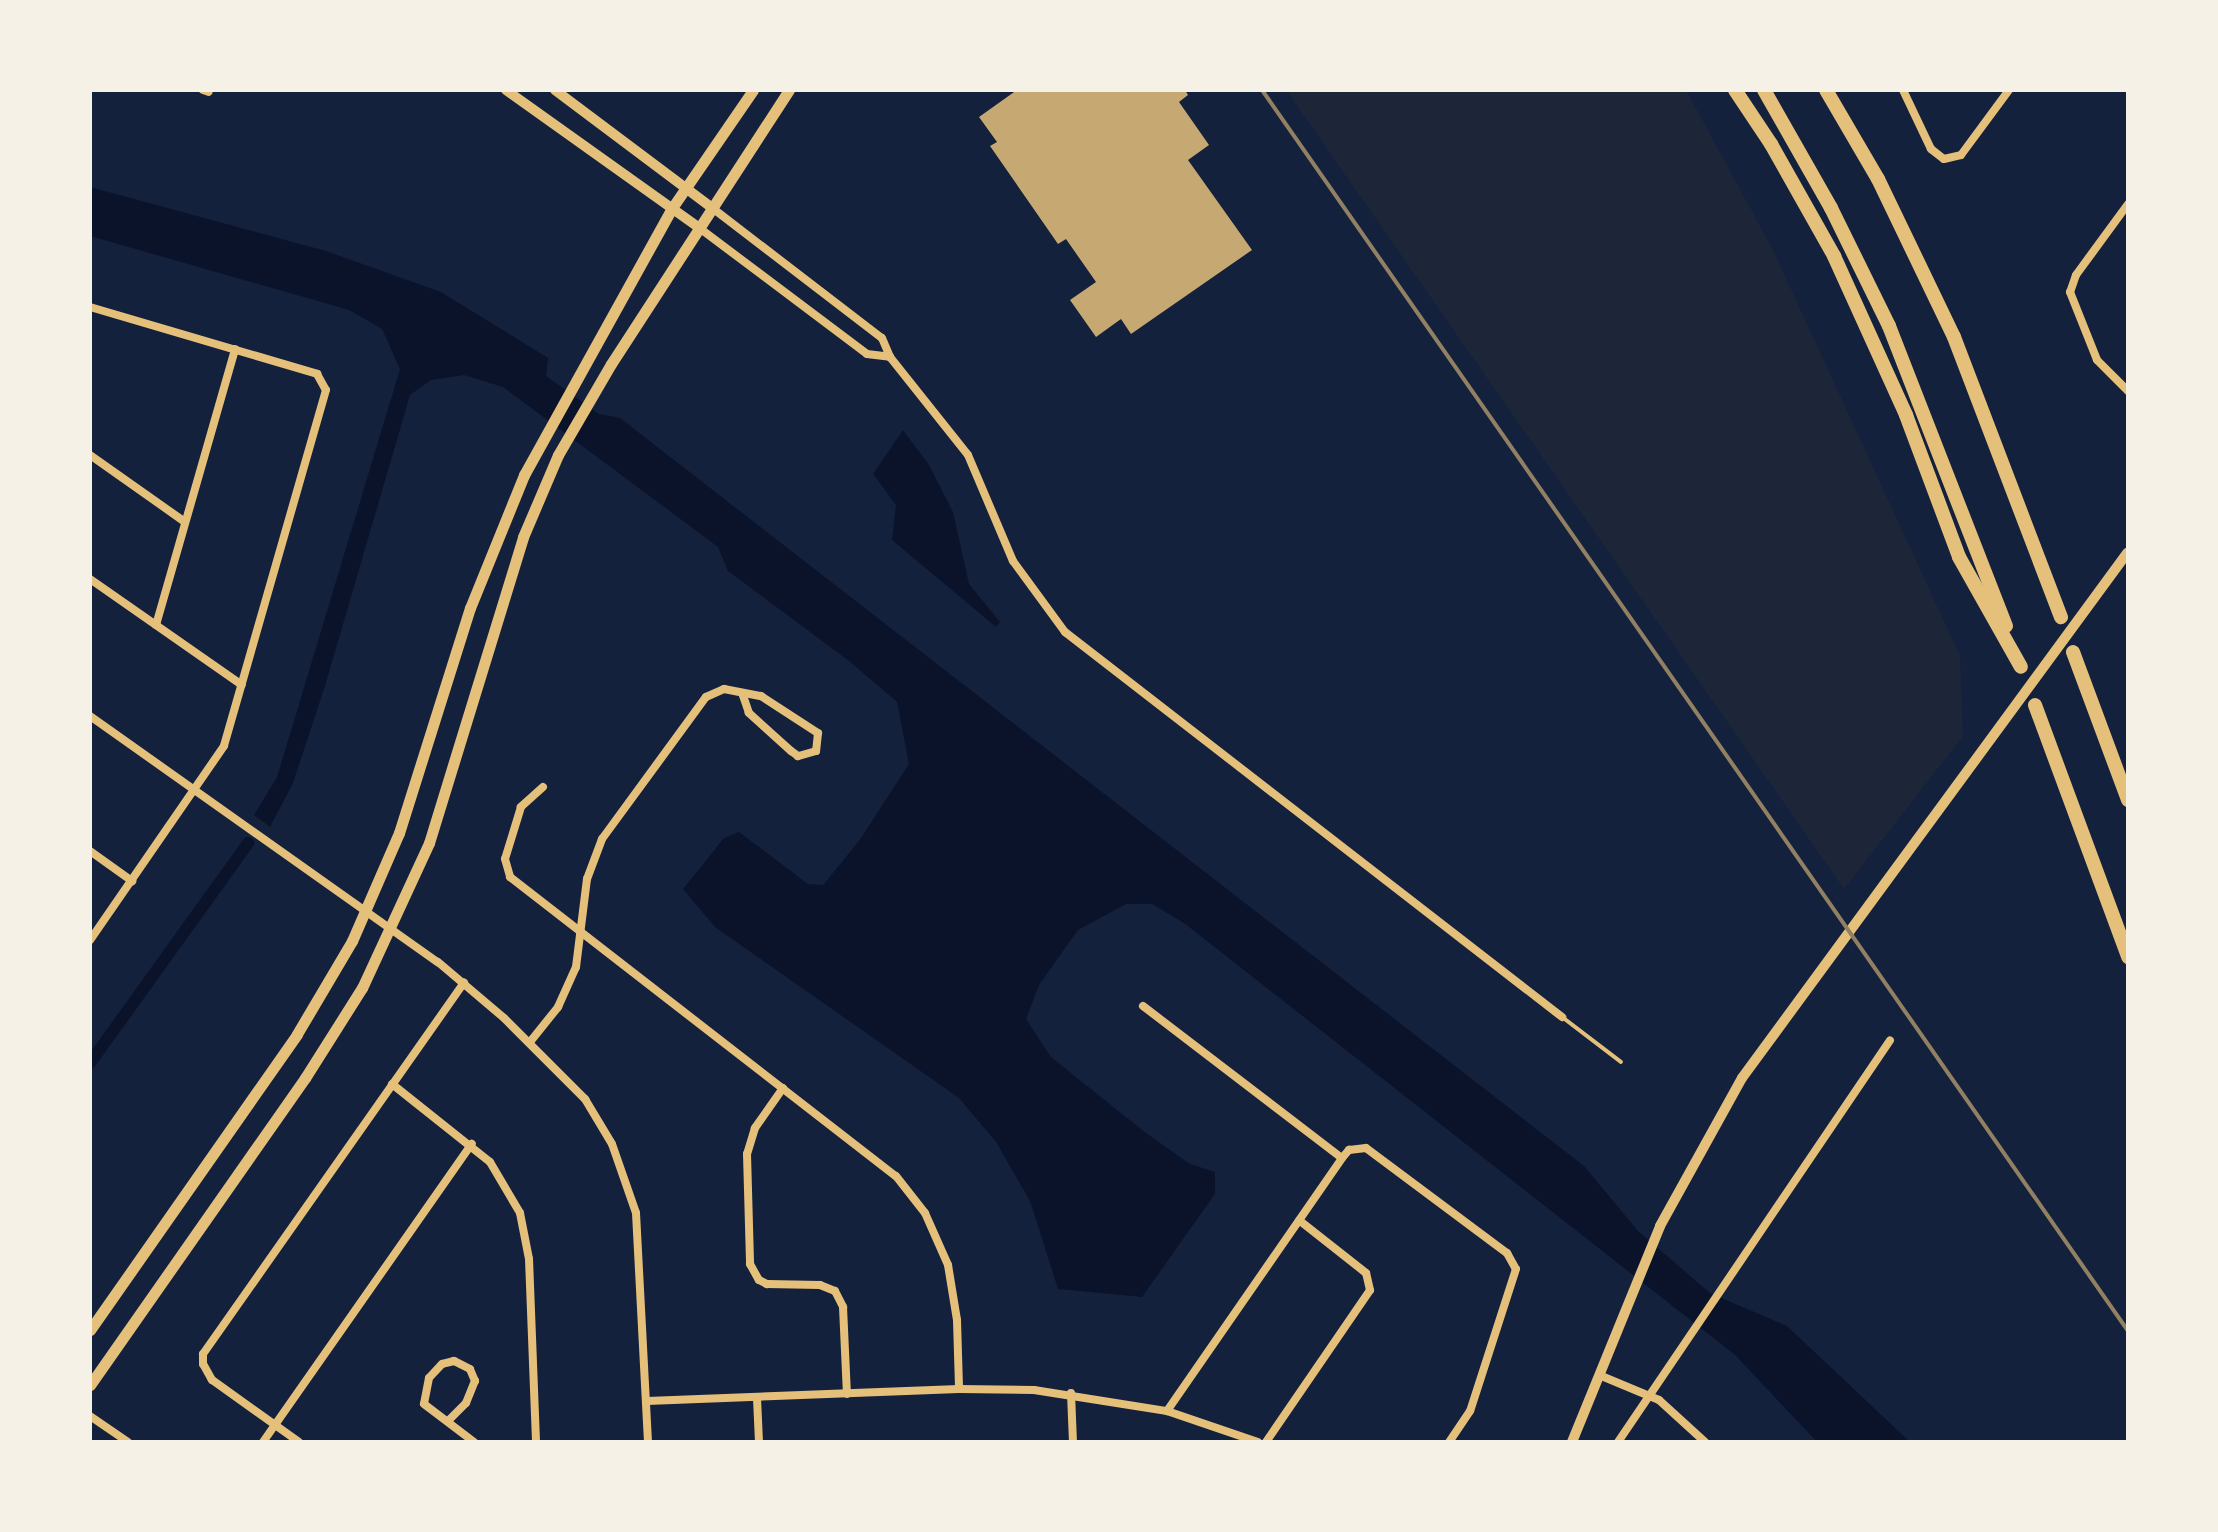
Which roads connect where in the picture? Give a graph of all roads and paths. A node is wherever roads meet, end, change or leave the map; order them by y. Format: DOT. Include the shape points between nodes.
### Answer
graph roads {
  1 [pos="506,90"];
  2 [pos="554,90"];
  3 [pos="752,90"];
  4 [pos="789,90"];
  5 [pos="1735,90"];
  6 [pos="1764,90"];
  7 [pos="1826,90"];
  8 [pos="1903,90"];
  9 [pos="2010,90"];
  10 [pos="686,186"];
  11 [pos="2128,204"];
  12 [pos="711,206"];
  13 [pos="672,208"];
  14 [pos="698,227"];
  15 [pos="90,308"];
  16 [pos="235,350"];
  17 [pos="890,357"];
  18 [pos="2128,392"];
  19 [pos="90,456"];
  20 [pos="186,522"];
  21 [pos="2128,552"];
  22 [pos="90,578"];
  23 [pos="2061,617"];
  24 [pos="156,625"];
  25 [pos="2074,652"];
  26 [pos="242,685"];
  27 [pos="742,694"];
  28 [pos="2035,704"];
  29 [pos="90,716"];
  30 [pos="543,787"];
  31 [pos="196,790"];
  32 [pos="2128,800"];
  33 [pos="90,851"];
  34 [pos="132,881"];
  35 [pos="366,910"];
  36 [pos="393,930"];
  37 [pos="582,935"];
  38 [pos="90,940"];
  39 [pos="2128,958"];
  40 [pos="464,982"];
  41 [pos="1142,1006"];
  42 [pos="1562,1016"];
  43 [pos="1890,1040"];
  44 [pos="530,1042"];
  45 [pos="1621,1062"];
  46 [pos="392,1084"];
  47 [pos="783,1088"];
  48 [pos="472,1144"];
  49 [pos="1342,1158"];
  50 [pos="1299,1220"];
  51 [pos="90,1330"];
  52 [pos="1599,1375"];
  53 [pos="90,1385"];
  54 [pos="959,1389"];
  55 [pos="1071,1393"];
  56 [pos="847,1394"];
  57 [pos="1650,1395"];
  58 [pos="757,1398"];
  59 [pos="646,1401"];
  60 [pos="1167,1411"];
  61 [pos="90,1416"];
  62 [pos="449,1420"];
  63 [pos="275,1425"];
  64 [pos="128,1442"];
  65 [pos="263,1442"];
  66 [pos="299,1442"];
  67 [pos="474,1442"];
  68 [pos="536,1442"];
  69 [pos="648,1442"];
  70 [pos="760,1442"];
  71 [pos="1073,1442"];
  72 [pos="1262,1442"];
  73 [pos="1449,1442"];
  74 [pos="1572,1442"];
  75 [pos="1618,1442"];
  76 [pos="1704,1442"];
  1 -- 13 [label="street"];
  2 -- 10 [label="street"];
  3 -- 10 [label="main road"];
  4 -- 12 [label="main road"];
  5 -- 6 [label="highway" via="1834,256 1895,388 1959,558 2021,668 1889,326"];
  7 -- 23 [label="highway" via="1942,310"];
  8 -- 9 [label="street" via="1930,149 1944,160 1961,155"];
  10 -- 12 [label="street"];
  10 -- 13 [label="main road"];
  11 -- 18 [label="street" via="2070,292 2097,360"];
  12 -- 14 [label="main road"];
  12 -- 17 [label="street" via="882,338"];
  13 -- 14 [label="street"];
  13 -- 35 [label="main road" via="512,500 470,608 399,833"];
  14 -- 17 [label="street" via="867,354"];
  14 -- 36 [label="main road" via="583,409 539,495 447,792"];
  15 -- 16 [label="street"];
  16 -- 20 [label="street"];
  16 -- 26 [label="street" via="317,374 326,390"];
  17 -- 42 [label="street" via="968,454 1013,561 1065,632"];
  19 -- 20 [label="street"];
  20 -- 24 [label="street"];
  21 -- 52 [label="street" via="1742,1078 1660,1226"];
  22 -- 24 [label="street"];
  24 -- 26 [label="street"];
  25 -- 32 [label="highway"];
  26 -- 31 [label="street" via="224,746"];
  27 -- 27 [label="street" via="749,713 790,751 816,751 818,733 761,696"];
  27 -- 37 [label="street" via="724,689 706,698 613,820 587,879"];
  28 -- 39 [label="highway"];
  29 -- 31 [label="street"];
  30 -- 37 [label="street" via="521,807 506,869"];
  31 -- 34 [label="street"];
  31 -- 35 [label="street"];
  33 -- 34 [label="street"];
  34 -- 38 [label="street"];
  35 -- 36 [label="street"];
  35 -- 51 [label="main road" via="297,1034"];
  36 -- 40 [label="street"];
  36 -- 53 [label="main road" via="305,1078"];
  37 -- 44 [label="street" via="568,988"];
  37 -- 47 [label="street"];
  40 -- 44 [label="street"];
  40 -- 46 [label="street"];
  41 -- 49 [label="street"];
  42 -- 45 [label="lane"];
  43 -- 57 [label="street"];
  44 -- 59 [label="street" via="584,1099 624,1172 640,1244"];
  46 -- 48 [label="street"];
  46 -- 63 [label="street" via="209,1344 203,1364 212,1380"];
  47 -- 54 [label="street" via="883,1163 925,1213 954,1292"];
  47 -- 56 [label="street" via="755,1128 748,1154 750,1264 767,1284 836,1291 843,1308"];
  48 -- 63 [label="street"];
  48 -- 68 [label="street" via="503,1179 526,1238"];
  49 -- 50 [label="street"];
  49 -- 73 [label="street" via="1358,1147 1374,1152 1513,1260 1514,1278 1470,1411"];
  50 -- 60 [label="street"];
  50 -- 72 [label="street" via="1366,1272 1370,1290"];
  52 -- 57 [label="street"];
  52 -- 74 [label="street"];
  54 -- 55 [label="street"];
  54 -- 56 [label="street"];
  55 -- 60 [label="street"];
  55 -- 71 [label="street"];
  56 -- 58 [label="street"];
  57 -- 75 [label="street"];
  57 -- 76 [label="street"];
  58 -- 59 [label="street"];
  58 -- 70 [label="street"];
  59 -- 69 [label="street"];
  60 -- 72 [label="street"];
  61 -- 64 [label="street"];
  62 -- 62 [label="street" via="475,1381 470,1369 454,1361 436,1369 423,1398 433,1414"];
  62 -- 67 [label="street"];
  63 -- 65 [label="street"];
  63 -- 66 [label="street"];
}
